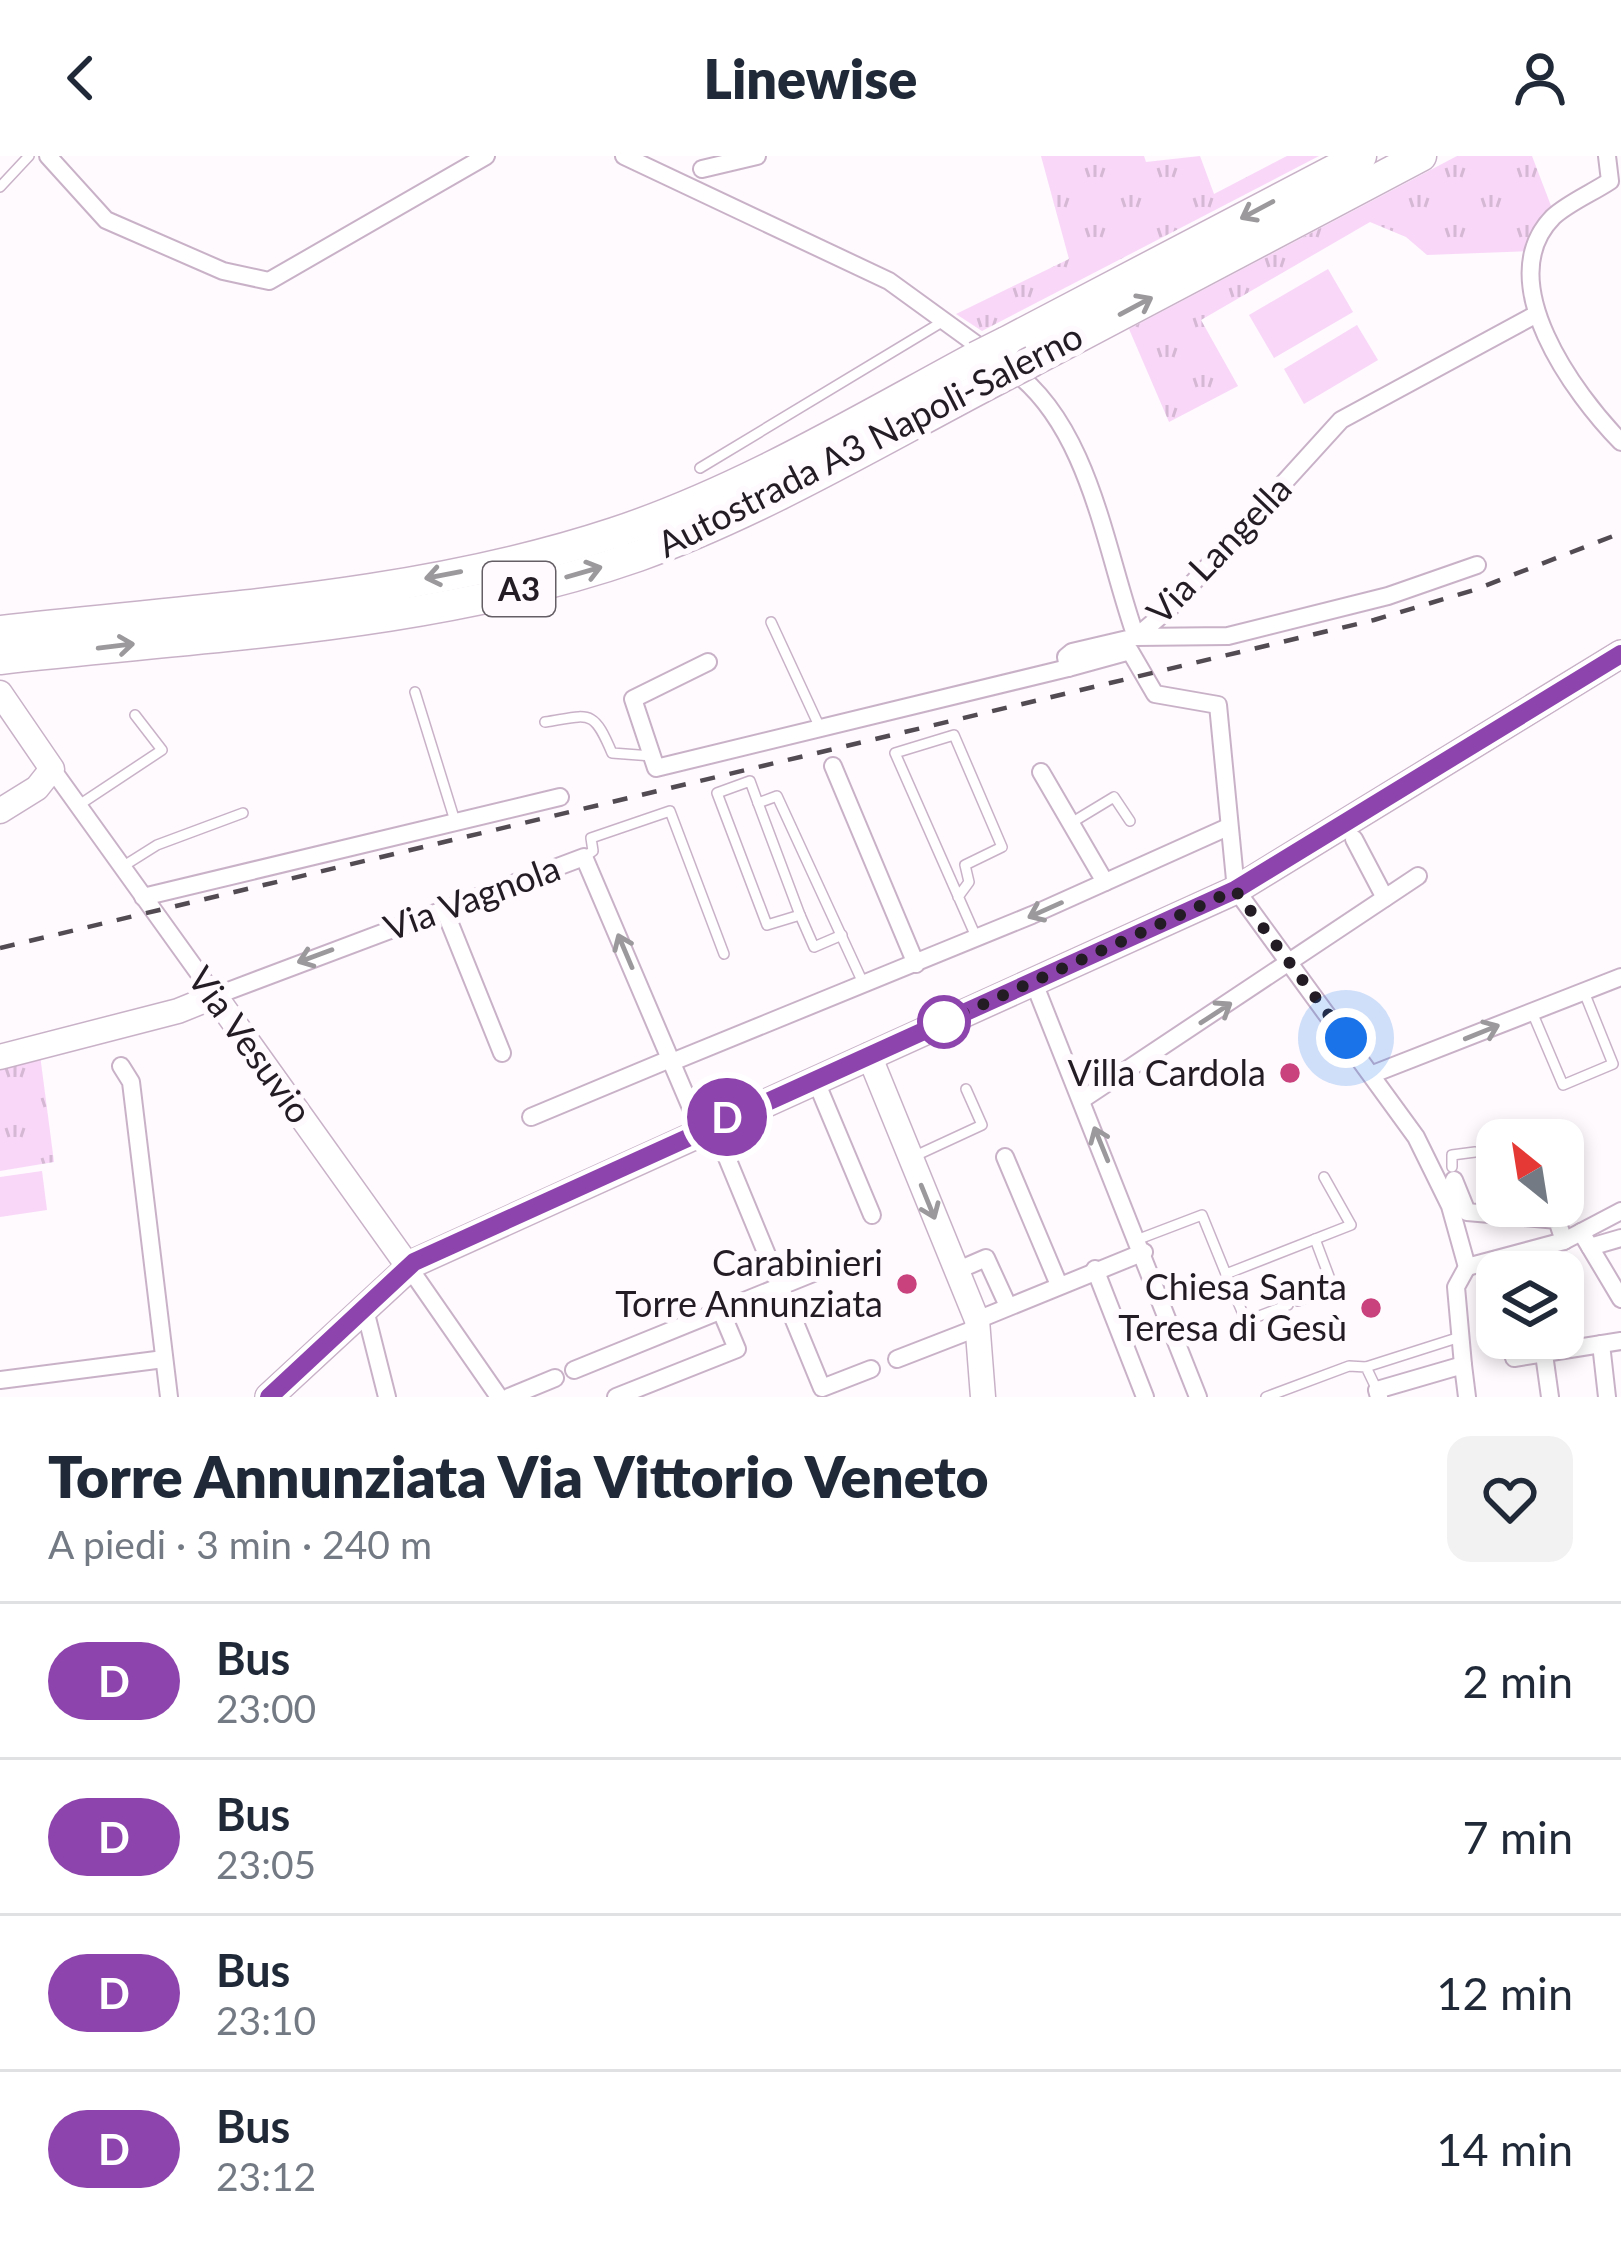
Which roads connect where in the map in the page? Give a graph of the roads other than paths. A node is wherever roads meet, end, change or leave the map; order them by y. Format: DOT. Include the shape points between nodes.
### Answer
graph roads {
  1 [pos="29,156"];
  2 [pos="48,156"];
  3 [pos="486,156"];
  4 [pos="624,156"];
  5 [pos="757,156"];
  6 [pos="1361,156"];
  7 [pos="1421,156"];
  8 [pos="1607,156"];
  9 [pos="701,162"];
  10 [pos="0,187"];
  11 [pos="704,196"];
  12 [pos="1535,315"];
  13 [pos="944,320"];
  14 [pos="987,368"];
  15 [pos="1621,442"];
  16 [pos="700,468"];
  17 [pos="1477,565"];
  18 [pos="771,622"];
  19 [pos="0,631"];
  20 [pos="1136,637"];
  21 [pos="1621,654"];
  22 [pos="0,659"];
  23 [pos="708,662"];
  24 [pos="1068,668"];
  25 [pos="415,692"];
  26 [pos="0,693"];
  27 [pos="135,715"];
  28 [pos="544,722"];
  29 [pos="821,730"];
  30 [pos="652,756"];
  31 [pos="833,766"];
  32 [pos="52,769"];
  33 [pos="1041,772"];
  34 [pos="560,797"];
  35 [pos="758,803"];
  36 [pos="79,805"];
  37 [pos="0,811"];
  38 [pos="243,813"];
  39 [pos="455,821"];
  40 [pos="1130,821"];
  41 [pos="1071,823"];
  42 [pos="1225,831"];
  43 [pos="1354,839"];
  44 [pos="584,856"];
  45 [pos="122,867"];
  46 [pos="1418,876"];
  47 [pos="1105,883"];
  48 [pos="1228,888"];
  49 [pos="143,897"];
  50 [pos="958,897"];
  51 [pos="1385,898"];
  52 [pos="444,909"];
  53 [pos="800,915"];
  54 [pos="842,934"];
  55 [pos="977,939"];
  56 [pos="724,954"];
  57 [pos="916,964"];
  58 [pos="1290,964"];
  59 [pos="1621,977"];
  60 [pos="1034,982"];
  61 [pos="864,985"];
  62 [pos="1584,992"];
  63 [pos="215,996"];
  64 [pos="1532,1012"];
  65 [pos="2,1051"];
  66 [pos="502,1053"];
  67 [pos="869,1054"];
  68 [pos="671,1061"];
  69 [pos="121,1066"];
  70 [pos="1373,1074"];
  71 [pos="815,1078"];
  72 [pos="966,1089"];
  73 [pos="1083,1100"];
  74 [pos="531,1117"];
  75 [pos="706,1126"];
  76 [pos="1475,1152"];
  77 [pos="1005,1157"];
  78 [pos="910,1158"];
  79 [pos="1453,1173"];
  80 [pos="1324,1177"];
  81 [pos="1621,1211"];
  82 [pos="1476,1212"];
  83 [pos="872,1215"];
  84 [pos="1565,1227"];
  85 [pos="1621,1238"];
  86 [pos="1315,1239"];
  87 [pos="1579,1240"];
  88 [pos="1142,1246"];
  89 [pos="408,1266"];
  90 [pos="829,1267"];
  91 [pos="1467,1267"];
  92 [pos="1095,1270"];
  93 [pos="956,1271"];
  94 [pos="1226,1274"];
  95 [pos="1059,1285"];
  96 [pos="781,1286"];
  97 [pos="1621,1299"];
  98 [pos="364,1306"];
  99 [pos="1008,1306"];
  100 [pos="721,1311"];
  101 [pos="977,1324"];
  102 [pos="1460,1337"];
  103 [pos="1621,1341"];
  104 [pos="1601,1345"];
  105 [pos="1584,1348"];
  106 [pos="164,1359"];
  107 [pos="897,1359"];
  108 [pos="1545,1359"];
  109 [pos="1463,1365"];
  110 [pos="1366,1367"];
  111 [pos="871,1369"];
  112 [pos="574,1370"];
  113 [pos="555,1378"];
  114 [pos="0,1380"];
  115 [pos="1378,1394"];
  116 [pos="169,1397"];
  117 [pos="269,1397"];
  118 [pos="388,1397"];
  119 [pos="499,1397"];
  120 [pos="509,1397"];
  121 [pos="616,1397"];
  122 [pos="983,1397"];
  123 [pos="1145,1397"];
  124 [pos="1198,1397"];
  125 [pos="1266,1397"];
  126 [pos="1467,1397"];
  127 [pos="1550,1397"];
  128 [pos="1607,1397"];
  1 -- 10 [label="lane"];
  2 -- 3 [label="street" via="106,220 224,271 269,281"];
  4 -- 11 [label="street"];
  5 -- 9 [label="street"];
  6 -- 14 [label="highway, Autostrada A3 Napoli-Salerno / A3, one-way, bridge" via="1006,342"];
  14 -- 7 [label="highway, Autostrada A3 Napoli-Salerno / A3, one-way, bridge" via="1033,361"];
  8 -- 12 [label="street" via="1610,182 1545,231 1532,271"];
  9 -- 11 [label="street"];
  11 -- 13 [label="street" via="847,258"];
  12 -- 15 [label="street" via="1583,399"];
  12 -- 20 [label="street, Via Langella" via="1341,420"];
  13 -- 16 [label="lane"];
  13 -- 20 [label="street" via="1049,403 1086,483"];
  14 -- 19 [label="highway, Autostrada A3 Napoli-Salerno / A3, one-way" via="731,484 564,548 374,587"];
  22 -- 14 [label="highway, Autostrada A3 Napoli-Salerno / A3, one-way" via="457,602 638,556 745,509"];
  17 -- 20 [label="street, Via Langella" via="1228,636"];
  18 -- 29 [label="lane"];
  20 -- 24 [label="street" via="1072,652"];
  21 -- 48 [label="main road"];
  23 -- 30 [label="street" via="633,699"];
  24 -- 29 [label="street"];
  24 -- 42 [label="street" via="1130,651 1155,694 1218,705"];
  25 -- 39 [label="lane"];
  26 -- 32 [label="street, Via Vesuvio"];
  27 -- 36 [label="lane" via="162,750"];
  28 -- 30 [label="lane" via="590,715 612,753"];
  29 -- 30 [label="street" via="656,768"];
  31 -- 57 [label="street"];
  32 -- 36 [label="street, Via Vesuvio"];
  32 -- 37 [label="street"];
  33 -- 41 [label="street"];
  34 -- 39 [label="street"];
  35 -- 53 [label="lane"];
  35 -- 53 [label="lane" via="750,782 717,793 767,925"];
  35 -- 54 [label="lane" via="777,796"];
  36 -- 45 [label="street, Via Vesuvio"];
  38 -- 45 [label="lane"];
  39 -- 49 [label="street"];
  40 -- 41 [label="lane" via="1114,797"];
  41 -- 47 [label="street"];
  42 -- 47 [label="street"];
  42 -- 48 [label="street"];
  43 -- 51 [label="street"];
  44 -- 52 [label="street, Via Vagnola"];
  44 -- 56 [label="lane" via="593,851 591,838 670,811"];
  68 -- 44 [label="street, Via Vagnola, one-way"];
  45 -- 49 [label="street, Via Vesuvio"];
  46 -- 51 [label="street"];
  47 -- 55 [label="street, one-way"];
  48 -- 58 [label="street"];
  48 -- 60 [label="main road"];
  49 -- 63 [label="street, Via Vesuvio"];
  50 -- 50 [label="lane" via="895,753 954,735 1002,847 965,865 970,882"];
  50 -- 55 [label="lane"];
  51 -- 58 [label="street"];
  52 -- 63 [label="street, Via Vagnola, one-way"];
  52 -- 66 [label="street"];
  53 -- 54 [label="lane" via="814,947"];
  54 -- 61 [label="lane"];
  55 -- 57 [label="street"];
  57 -- 61 [label="street"];
  58 -- 70 [label="street"];
  73 -- 58 [label="street, one-way"];
  59 -- 62 [label="street"];
  60 -- 67 [label="main road"];
  60 -- 73 [label="street"];
  61 -- 68 [label="street"];
  62 -- 64 [label="street"];
  62 -- 64 [label="lane" via="1613,1064 1580,1078 1563,1084"];
  63 -- 65 [label="street" via="178,1012"];
  63 -- 89 [label="street, Via Vesuvio"];
  70 -- 64 [label="street, one-way"];
  67 -- 71 [label="main road"];
  67 -- 78 [label="street"];
  68 -- 74 [label="street"];
  68 -- 75 [label="street, Via Vagnola"];
  69 -- 106 [label="street" via="131,1082"];
  70 -- 91 [label="street" via="1430,1159"];
  71 -- 75 [label="main road"];
  71 -- 83 [label="street"];
  72 -- 78 [label="lane" via="982,1125"];
  88 -- 73 [label="street, one-way"];
  75 -- 89 [label="main road"];
  75 -- 96 [label="street, Via Vagnola"];
  76 -- 79 [label="lane" via="1452,1155"];
  77 -- 95 [label="street"];
  78 -- 93 [label="street, one-way"];
  79 -- 82 [label="street" via="1467,1212"];
  80 -- 86 [label="lane" via="1351,1225"];
  81 -- 87 [label="street"];
  84 -- 87 [label="street"];
  85 -- 87 [label="street"];
  86 -- 94 [label="lane"];
  86 -- 94 [label="lane" via="1333,1287 1246,1322"];
  87 -- 91 [label="street"];
  87 -- 97 [label="street"];
  88 -- 92 [label="street"];
  88 -- 94 [label="lane" via="1202,1215"];
  88 -- 124 [label="street"];
  89 -- 98 [label="main road"];
  89 -- 119 [label="street, Via Vesuvio"];
  90 -- 96 [label="street"];
  91 -- 102 [label="street" via="1456,1287"];
  92 -- 95 [label="street"];
  92 -- 123 [label="street"];
  93 -- 99 [label="street" via="986,1258"];
  93 -- 101 [label="street"];
  95 -- 99 [label="street"];
  96 -- 100 [label="street"];
  96 -- 111 [label="street, Via Vagnola" via="822,1388"];
  98 -- 117 [label="main road"];
  98 -- 118 [label="street"];
  99 -- 101 [label="street"];
  100 -- 112 [label="street"];
  100 -- 121 [label="street" via="737,1349"];
  101 -- 107 [label="street"];
  101 -- 122 [label="street"];
  102 -- 109 [label="street"];
  102 -- 110 [label="lane"];
  103 -- 104 [label="street"];
  104 -- 105 [label="street"];
  104 -- 128 [label="street"];
  106 -- 114 [label="street"];
  106 -- 116 [label="street"];
  108 -- 127 [label="street"];
  109 -- 115 [label="street"];
  109 -- 126 [label="street"];
  110 -- 115 [label="lane"];
  110 -- 125 [label="lane"];
  113 -- 120 [label="street"];
}
